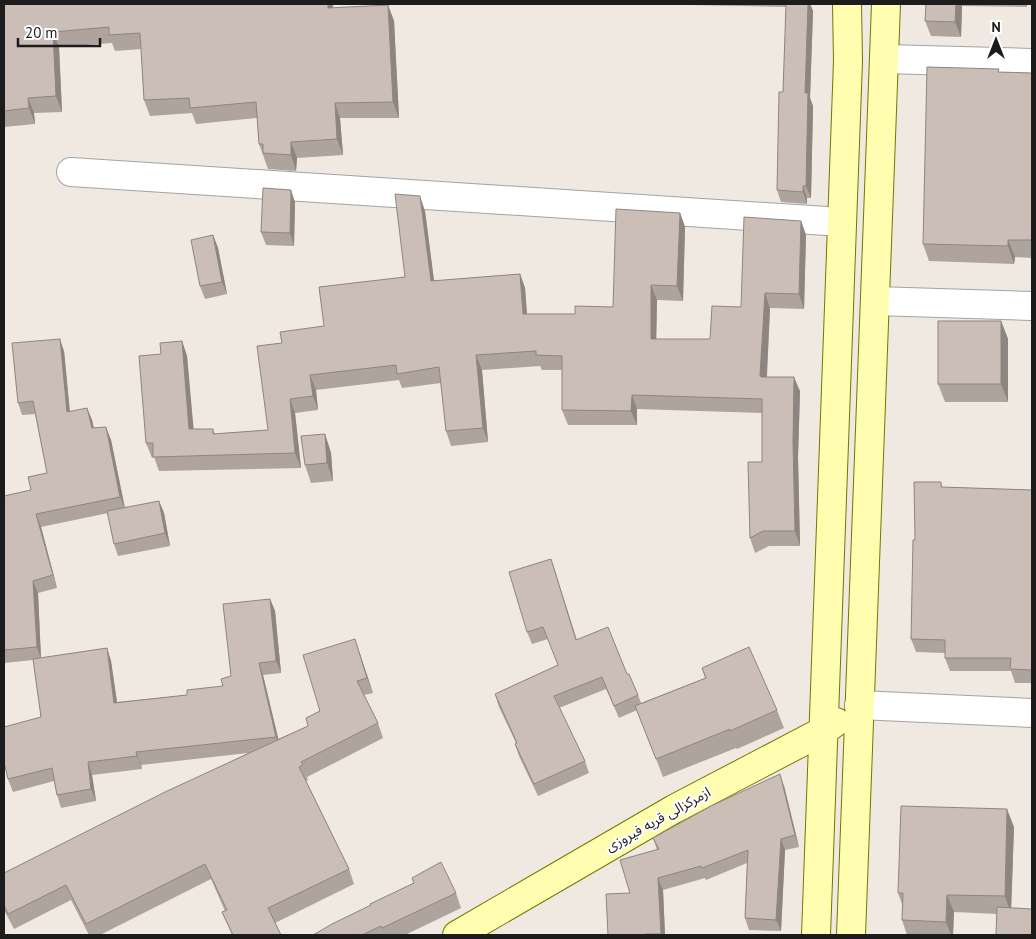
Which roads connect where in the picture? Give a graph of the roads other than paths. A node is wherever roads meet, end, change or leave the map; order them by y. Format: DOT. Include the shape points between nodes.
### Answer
graph roads {
  1 [pos="847,4"];
  2 [pos="886,4"];
  3 [pos="884,59"];
  4 [pos="1032,64"];
  5 [pos="71,172"];
  6 [pos="842,222"];
  7 [pos="874,301"];
  8 [pos="1032,306"];
  9 [pos="860,705"];
  10 [pos="1032,713"];
  11 [pos="823,731"];
  12 [pos="457,935"];
  13 [pos="816,935"];
  14 [pos="851,935"];
  1 -- 6 [label="main road"];
  2 -- 3 [label="main road"];
  3 -- 4 [label="street"];
  3 -- 7 [label="main road"];
  5 -- 6 [label="street"];
  6 -- 11 [label="main road"];
  7 -- 8 [label="street"];
  7 -- 9 [label="main road"];
  9 -- 10 [label="street"];
  9 -- 11 [label="main road, ازمرکزالی قریه فیروزی"];
  9 -- 14 [label="main road"];
  11 -- 12 [label="main road, ازمرکزالی قریه فیروزی" via="674,809"];
  11 -- 13 [label="main road"];
}
